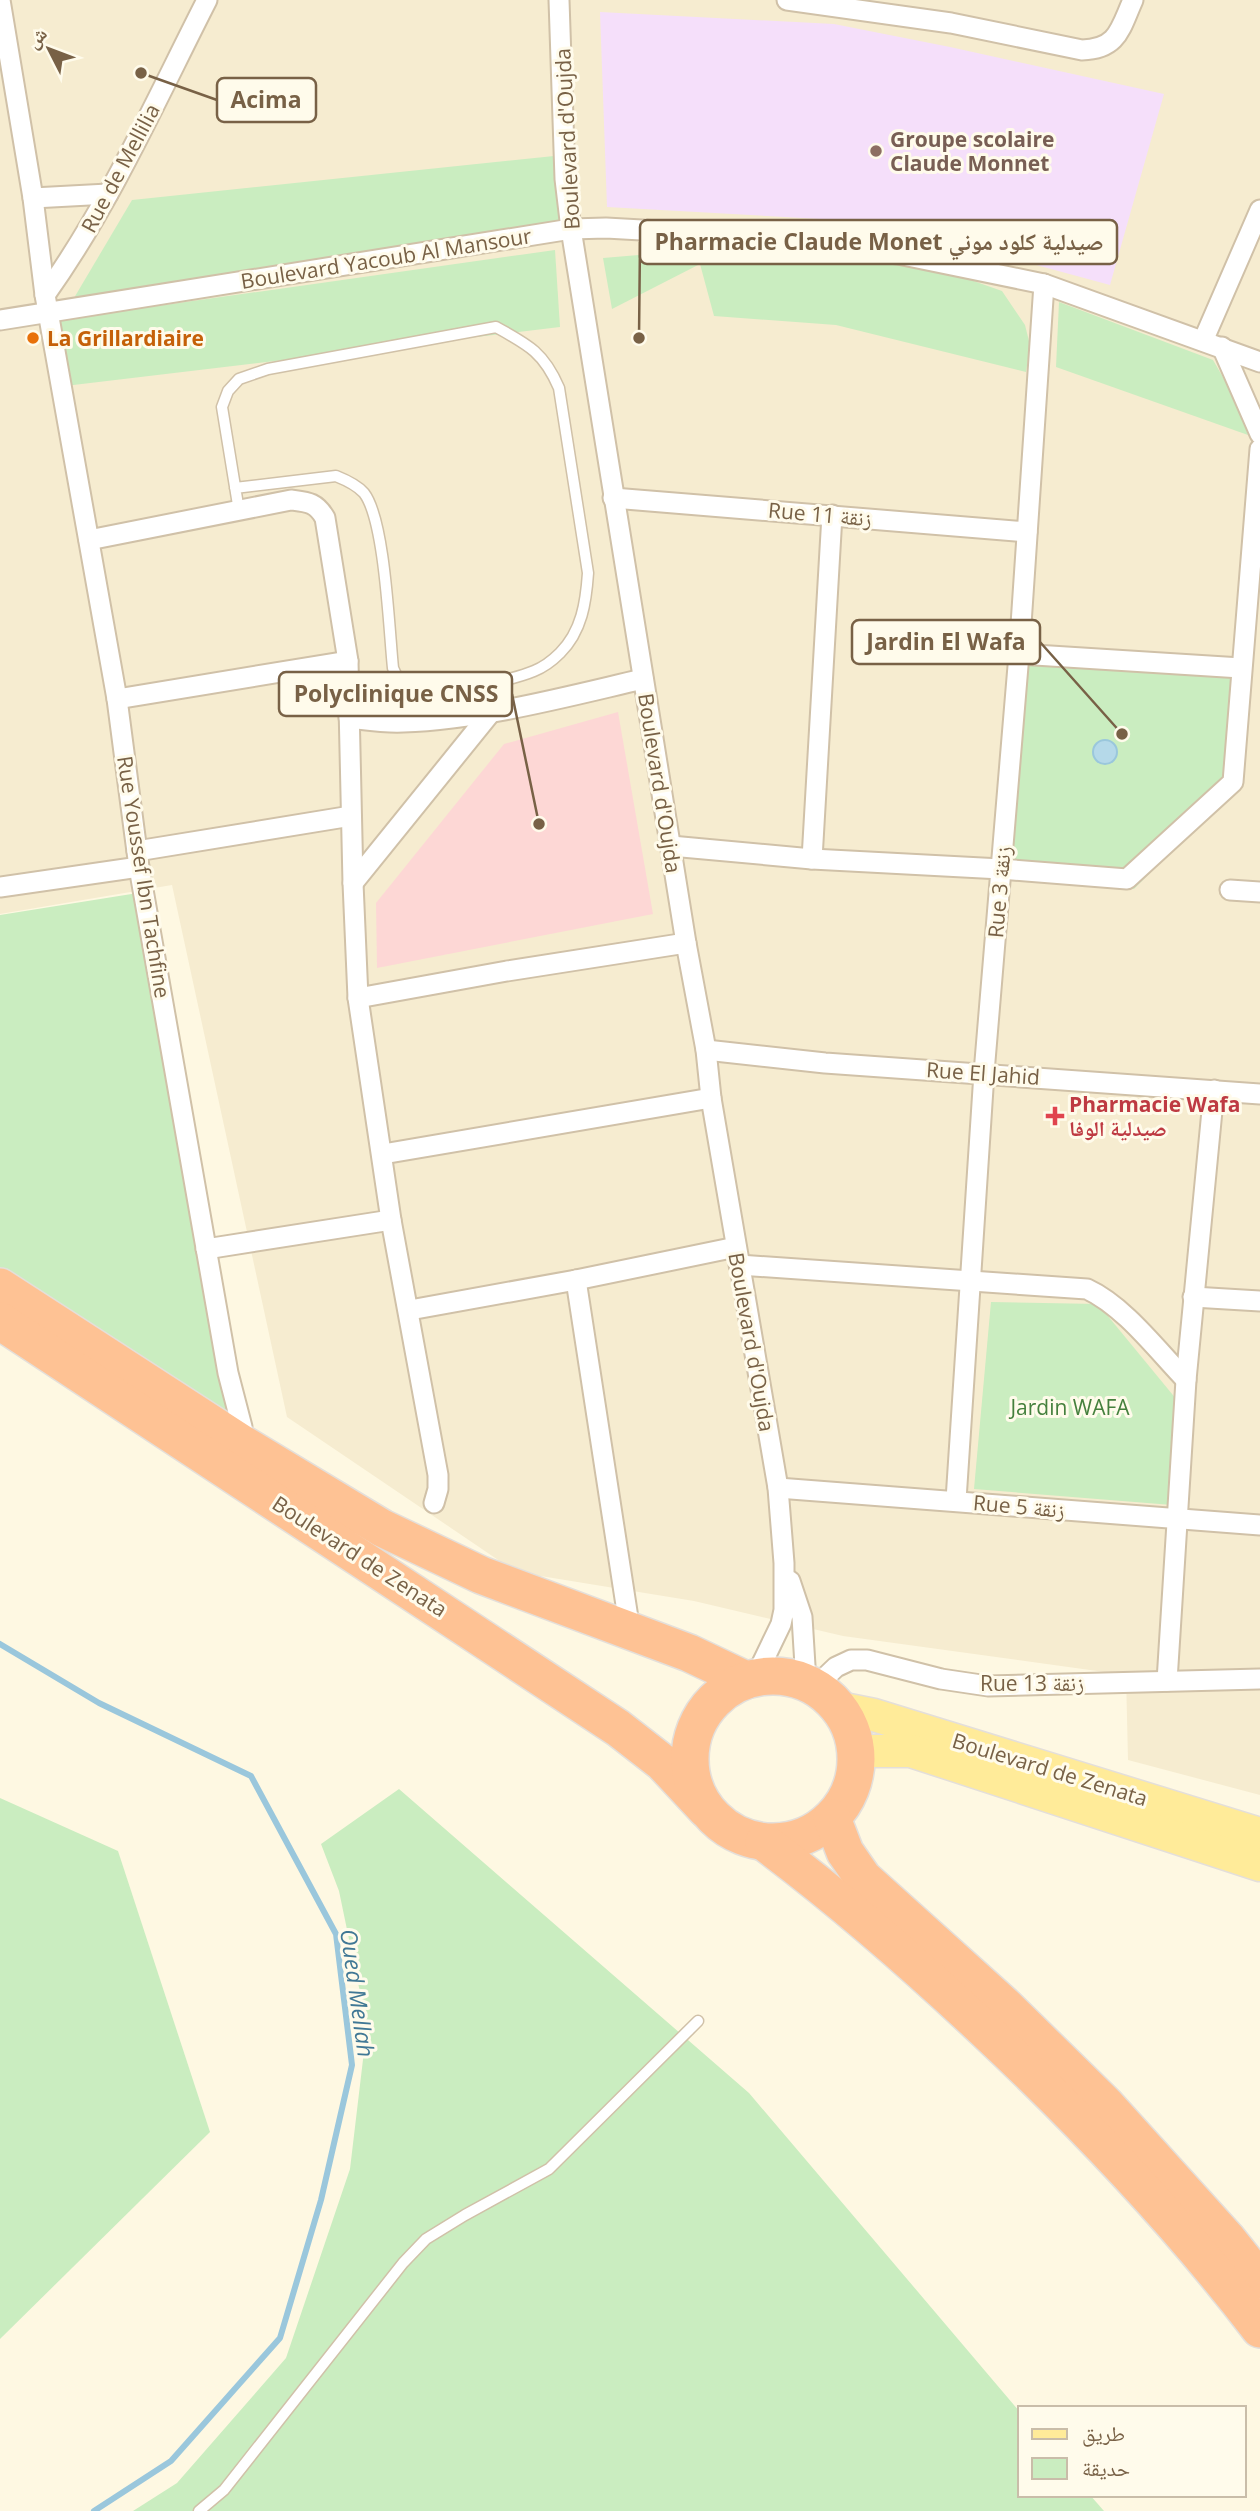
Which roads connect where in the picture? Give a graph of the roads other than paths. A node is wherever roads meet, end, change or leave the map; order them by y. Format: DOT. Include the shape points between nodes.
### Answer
graph roads {
  1 [pos="0,0"];
  2 [pos="207,0"];
  3 [pos="559,0"];
  4 [pos="787,0"];
  5 [pos="1133,0"];
  6 [pos="108,194"];
  7 [pos="33,198"];
  8 [pos="1260,210"];
  9 [pos="571,229"];
  10 [pos="1044,284"];
  11 [pos="47,303"];
  12 [pos="0,320"];
  13 [pos="1203,341"];
  14 [pos="1222,347"];
  15 [pos="1260,362"];
  16 [pos="1260,434"];
  17 [pos="1260,449"];
  18 [pos="235,488"];
  19 [pos="613,498"];
  20 [pos="239,511"];
  21 [pos="832,515"];
  22 [pos="1027,532"];
  23 [pos="89,540"];
  24 [pos="1019,654"];
  25 [pos="348,661"];
  26 [pos="1241,668"];
  27 [pos="643,679"];
  28 [pos="117,699"];
  29 [pos="492,711"];
  30 [pos="349,718"];
  31 [pos="351,816"];
  32 [pos="671,846"];
  33 [pos="138,859"];
  34 [pos="812,859"];
  35 [pos="1001,869"];
  36 [pos="353,883"];
  37 [pos="0,887"];
  38 [pos="1230,890"];
  39 [pos="1260,892"];
  40 [pos="686,943"];
  41 [pos="358,998"];
  42 [pos="705,1050"];
  43 [pos="984,1073"];
  44 [pos="1214,1090"];
  45 [pos="1260,1094"];
  46 [pos="711,1098"];
  47 [pos="383,1154"];
  48 [pos="391,1220"];
  49 [pos="206,1249"];
  50 [pos="738,1256"];
  51 [pos="969,1279"];
  52 [pos="576,1280"];
  53 [pos="0,1287"];
  54 [pos="1193,1297"];
  55 [pos="1260,1301"];
  56 [pos="410,1310"];
  57 [pos="0,1321"];
  58 [pos="1186,1380"];
  59 [pos="241,1443"];
  60 [pos="778,1488"];
  61 [pos="956,1500"];
  62 [pos="434,1503"];
  63 [pos="1176,1520"];
  64 [pos="1260,1525"];
  65 [pos="784,1563"];
  66 [pos="630,1631"];
  67 [pos="750,1679"];
  68 [pos="1260,1679"];
  69 [pos="1167,1681"];
  70 [pos="820,1692"];
  71 [pos="856,1751"];
  72 [pos="706,1809"];
  73 [pos="832,1818"];
  74 [pos="1260,1834"];
  75 [pos="764,1842"];
  76 [pos="1260,1865"];
  77 [pos="698,2021"];
  78 [pos="1260,2280"];
  79 [pos="1260,2329"];
  80 [pos="199,2511"];
  1 -- 7 [label="street, Rue Youssef Ibn Tachfine"];
  2 -- 6 [label="street, Rue de Mellilia"];
  3 -- 9 [label="street, Boulevard d'Oujda"];
  4 -- 5 [label="street" via="1006,32 1083,50 1109,45"];
  6 -- 7 [label="street"];
  6 -- 11 [label="street, Rue de Mellilia"];
  7 -- 11 [label="street, Rue Youssef Ibn Tachfine"];
  8 -- 13 [label="street"];
  9 -- 10 [label="street, Boulevard Yacoub Al Mansour" via="766,237 898,254"];
  9 -- 11 [label="street, Boulevard Yacoub Al Mansour"];
  9 -- 19 [label="street, Boulevard d'Oujda"];
  10 -- 13 [label="street, Boulevard Yacoub Al Mansour"];
  10 -- 22 [label="street, Rue 3 زنقة"];
  11 -- 12 [label="street, Boulevard Yacoub Al Mansour"];
  11 -- 23 [label="street, Rue Youssef Ibn Tachfine"];
  13 -- 14 [label="street, Boulevard Yacoub Al Mansour"];
  14 -- 15 [label="street, Boulevard Yacoub Al Mansour"];
  14 -- 16 [label="street"];
  17 -- 26 [label="street"];
  18 -- 18 [label="lane" via="336,476 364,494 382,555 393,668 398,681 418,693 437,695 532,672 562,651 580,623 588,573 559,388 550,367 536,352 496,327 268,369 239,379 222,407"];
  18 -- 20 [label="lane"];
  19 -- 21 [label="street, Rue 11 زنقة"];
  19 -- 27 [label="street, Boulevard d'Oujda"];
  20 -- 23 [label="street"];
  20 -- 25 [label="street" via="291,500 319,507 328,531"];
  21 -- 22 [label="street, Rue 11 زنقة"];
  21 -- 34 [label="street"];
  22 -- 24 [label="street, Rue 3 زنقة"];
  23 -- 28 [label="street, Rue Youssef Ibn Tachfine"];
  24 -- 26 [label="street"];
  24 -- 35 [label="street, Rue 3 زنقة"];
  25 -- 28 [label="street"];
  25 -- 30 [label="street"];
  26 -- 35 [label="street" via="1233,782 1127,879"];
  27 -- 29 [label="street"];
  27 -- 32 [label="street, Boulevard d'Oujda"];
  28 -- 33 [label="street, Rue Youssef Ibn Tachfine"];
  29 -- 30 [label="street" via="400,723"];
  29 -- 36 [label="street"];
  30 -- 31 [label="street"];
  31 -- 33 [label="street"];
  31 -- 36 [label="street"];
  32 -- 34 [label="street"];
  32 -- 40 [label="street, Boulevard d'Oujda"];
  33 -- 37 [label="street"];
  33 -- 49 [label="street, Rue Youssef Ibn Tachfine"];
  34 -- 35 [label="street"];
  35 -- 43 [label="street, Rue 3 زنقة"];
  36 -- 41 [label="street"];
  38 -- 39 [label="street"];
  40 -- 41 [label="street"];
  40 -- 42 [label="street, Boulevard d'Oujda"];
  41 -- 47 [label="street"];
  42 -- 43 [label="street, Rue El Jahid"];
  42 -- 46 [label="street, Boulevard d'Oujda"];
  43 -- 44 [label="street, Rue El Jahid"];
  43 -- 51 [label="street, Rue 3 زنقة"];
  44 -- 45 [label="street, Rue El Jahid"];
  44 -- 54 [label="street"];
  46 -- 47 [label="street"];
  46 -- 50 [label="street, Boulevard d'Oujda"];
  47 -- 48 [label="street"];
  48 -- 49 [label="street"];
  48 -- 56 [label="street"];
  49 -- 59 [label="street, Rue Youssef Ibn Tachfine" via="242,1427"];
  50 -- 51 [label="street"];
  50 -- 52 [label="street"];
  50 -- 60 [label="street, Boulevard d'Oujda"];
  51 -- 58 [label="street" via="1087,1289 1100,1295"];
  51 -- 61 [label="street, Rue 3 زنقة"];
  52 -- 56 [label="street"];
  52 -- 66 [label="street"];
  53 -- 59 [label="highway, Boulevard de Zenata"];
  54 -- 55 [label="street"];
  54 -- 58 [label="street"];
  56 -- 62 [label="street" via="438,1475"];
  57 -- 72 [label="highway, Boulevard de Zenata" via="609,1721 663,1763"];
  58 -- 63 [label="street"];
  59 -- 66 [label="highway, Boulevard de Zenata" via="342,1506 432,1553"];
  60 -- 61 [label="street, Rue 5 زنقة"];
  60 -- 65 [label="street, Boulevard d'Oujda"];
  61 -- 63 [label="street, Rue 5 زنقة"];
  63 -- 64 [label="street, Rue 5 زنقة"];
  63 -- 69 [label="street"];
  65 -- 67 [label="street, Boulevard d'Oujda" via="781,1624"];
  65 -- 70 [label="street, Boulevard d'Oujda"];
  66 -- 67 [label="highway, Boulevard de Zenata"];
  67 -- 70 [label="highway" via="772,1675"];
  67 -- 72 [label="highway" via="723,1692 705,1711 693,1734 694,1786"];
  68 -- 69 [label="street, Rue 13 زنقة"];
  69 -- 70 [label="street, Rue 13 زنقة" via="988,1686 851,1660 836,1667"];
  70 -- 71 [label="highway" via="851,1728"];
  70 -- 74 [label="main road, Boulevard de Zenata" via="874,1714"];
  71 -- 73 [label="highway" via="855,1776"];
  71 -- 76 [label="main road, Boulevard de Zenata" via="911,1751"];
  72 -- 75 [label="highway" via="732,1832"];
  73 -- 75 [label="highway" via="812,1833 789,1841"];
  73 -- 78 [label="highway" via="845,1852 863,1878 1105,2104"];
  75 -- 79 [label="highway" via="844,1903 1060,2100 1141,2186"];
  77 -- 80 [label="lane" via="549,2169 426,2239 224,2490"];
}
